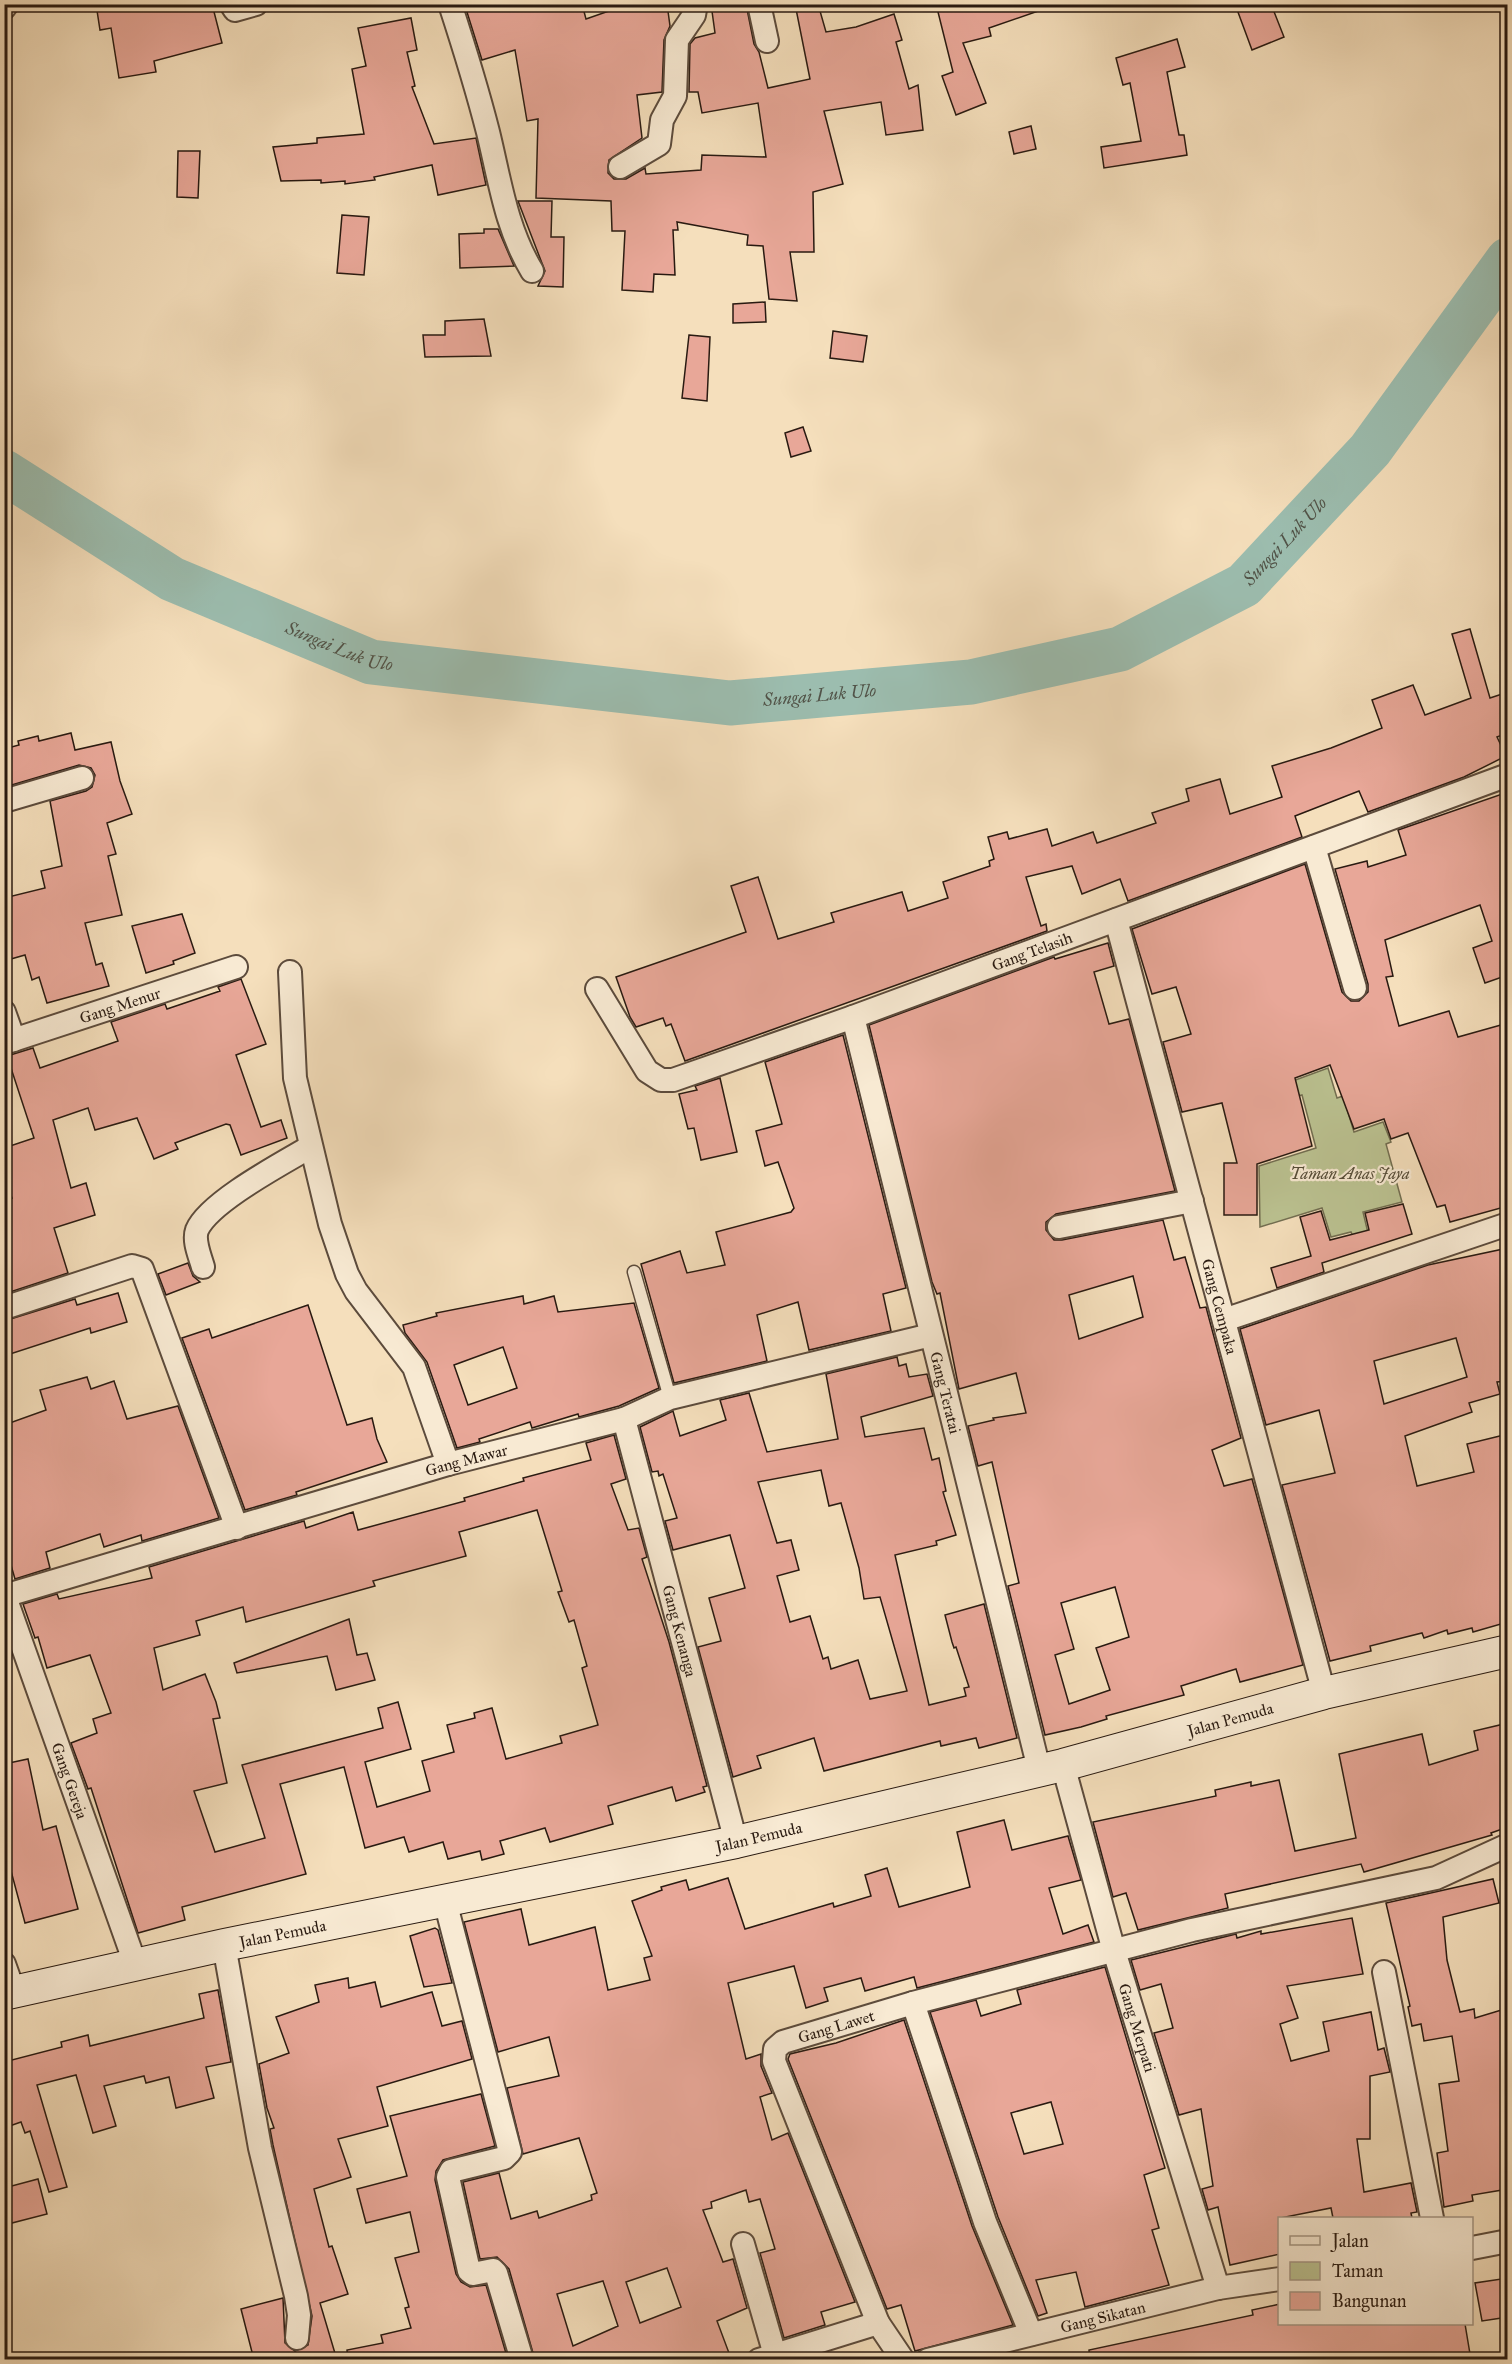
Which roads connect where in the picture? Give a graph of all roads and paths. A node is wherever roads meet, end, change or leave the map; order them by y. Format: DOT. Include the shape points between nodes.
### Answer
graph roads {
  1 [pos="7,4"];
  2 [pos="231,4"];
  3 [pos="256,4"];
  4 [pos="450,4"];
  5 [pos="696,4"];
  6 [pos="759,4"];
  7 [pos="4,8"];
  8 [pos="767,41"];
  9 [pos="620,167"];
  10 [pos="532,271"];
  11 [pos="1508,776"];
  12 [pos="82,778"];
  13 [pos="4,801"];
  14 [pos="1314,847"];
  15 [pos="1116,920"];
  16 [pos="236,967"];
  17 [pos="290,972"];
  18 [pos="1355,988"];
  19 [pos="597,989"];
  20 [pos="4,1012"];
  21 [pos="853,1017"];
  22 [pos="9,1041"];
  23 [pos="310,1147"];
  24 [pos="1192,1201"];
  25 [pos="1508,1224"];
  26 [pos="1059,1227"];
  27 [pos="203,1267"];
  28 [pos="634,1272"];
  29 [pos="4,1308"];
  30 [pos="1224,1320"];
  31 [pos="931,1335"];
  32 [pos="670,1398"];
  33 [pos="624,1419"];
  34 [pos="448,1464"];
  35 [pos="237,1528"];
  36 [pos="5,1595"];
  37 [pos="1508,1651"];
  38 [pos="1324,1693"];
  39 [pos="1051,1767"];
  40 [pos="736,1842"];
  41 [pos="1508,1845"];
  42 [pos="445,1901"];
  43 [pos="224,1945"];
  44 [pos="1114,1951"];
  45 [pos="136,1966"];
  46 [pos="1384,1972"];
  47 [pos="8,1983"];
  48 [pos="913,2003"];
  49 [pos="1432,2217"];
  50 [pos="1508,2241"];
  51 [pos="743,2244"];
  52 [pos="1473,2248"];
  53 [pos="1278,2279"];
  54 [pos="1218,2288"];
  55 [pos="878,2323"];
  56 [pos="1031,2334"];
  57 [pos="297,2338"];
  58 [pos="767,2357"];
  59 [pos="522,2360"];
  60 [pos="903,2360"];
  61 [pos="928,2360"];
  1 -- 7 [label="street"];
  2 -- 3 [label="street" via="235,10"];
  4 -- 10 [label="street" via="488,131 508,221"];
  5 -- 9 [label="street" via="694,15 677,40 675,96 663,120 659,144"];
  6 -- 8 [label="street"];
  11 -- 14 [label="street, Gang Telasih"];
  12 -- 13 [label="street"];
  14 -- 15 [label="street, Gang Telasih"];
  14 -- 18 [label="street"];
  15 -- 21 [label="street, Gang Telasih"];
  15 -- 24 [label="street, Gang Cempaka"];
  16 -- 22 [label="street, Gang Menur"];
  17 -- 23 [label="street" via="294,1078"];
  19 -- 21 [label="street, Gang Telasih" via="646,1071 661,1080 673,1080"];
  20 -- 22 [label="street"];
  21 -- 31 [label="street, Gang Teratai"];
  23 -- 27 [label="street" via="254,1181 204,1219 196,1238"];
  23 -- 34 [label="street" via="347,1274 414,1367"];
  24 -- 26 [label="street"];
  24 -- 30 [label="street, Gang Cempaka"];
  25 -- 30 [label="street"];
  28 -- 32 [label="lane"];
  29 -- 35 [label="street" via="132,1266 142,1269"];
  30 -- 38 [label="street, Gang Cempaka"];
  31 -- 32 [label="street, Gang Mawar"];
  31 -- 39 [label="street, Gang Teratai"];
  32 -- 33 [label="street, Gang Mawar"];
  33 -- 34 [label="street, Gang Mawar"];
  33 -- 40 [label="street, Gang Kenanga"];
  34 -- 35 [label="street, Gang Mawar"];
  35 -- 36 [label="street, Gang Mawar"];
  36 -- 45 [label="street, Gang Gereja"];
  37 -- 38 [label="main road, Jalan Pemuda"];
  38 -- 39 [label="main road, Jalan Pemuda"];
  39 -- 40 [label="main road, Jalan Pemuda"];
  39 -- 44 [label="street, Gang Merpati"];
  40 -- 42 [label="main road, Jalan Pemuda"];
  41 -- 44 [label="street, Gang Lawet" via="1436,1878 1192,1930"];
  42 -- 43 [label="main road, Jalan Pemuda"];
  42 -- 59 [label="street" via="510,2152 504,2158 451,2171 447,2177 469,2271 496,2273"];
  43 -- 45 [label="main road, Jalan Pemuda"];
  43 -- 57 [label="street" via="260,2148 296,2296"];
  44 -- 48 [label="street, Gang Lawet"];
  44 -- 54 [label="street, Gang Merpati"];
  45 -- 47 [label="main road, Jalan Pemuda"];
  46 -- 49 [label="street"];
  48 -- 55 [label="street, Gang Lawet" via="783,2042 775,2049 774,2061"];
  48 -- 56 [label="street" via="985,2222"];
  50 -- 52 [label="street"];
  51 -- 58 [label="street"];
  53 -- 54 [label="street, Gang Sikatan"];
  54 -- 56 [label="street, Gang Sikatan"];
  55 -- 58 [label="street"];
  55 -- 60 [label="street"];
  56 -- 61 [label="street, Gang Sikatan"];
}
